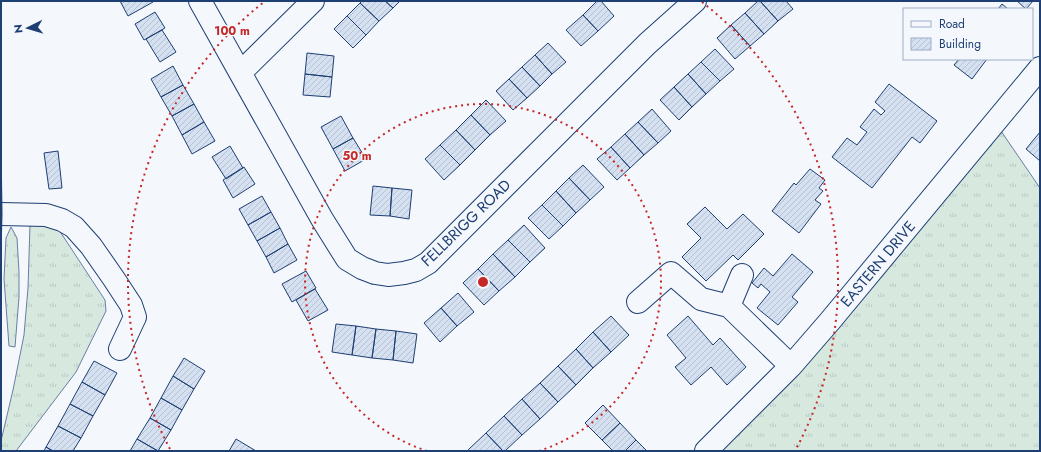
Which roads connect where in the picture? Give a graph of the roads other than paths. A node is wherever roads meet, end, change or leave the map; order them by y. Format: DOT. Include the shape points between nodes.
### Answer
graph roads {
  1 [pos="200,1"];
  2 [pos="313,1"];
  3 [pos="695,1"];
  4 [pos="1040,68"];
  5 [pos="241,72"];
  6 [pos="1,214"];
  7 [pos="742,275"];
  8 [pos="638,302"];
  9 [pos="729,306"];
  10 [pos="120,349"];
  11 [pos="791,366"];
  12 [pos="706,451"];
  1 -- 5 [label="street, FELLBRIGG ROAD"];
  2 -- 5 [label="street"];
  3 -- 5 [label="street, FELLBRIGG ROAD" via="647,44 428,263 404,273 375,273 347,259 322,220"];
  4 -- 11 [label="street, EASTERN DRIVE"];
  6 -- 10 [label="street" via="46,215 74,227 95,252 131,305 135,317"];
  7 -- 9 [label="street"];
  8 -- 9 [label="street" via="671,273 701,299"];
  9 -- 11 [label="street"];
  11 -- 12 [label="street, EASTERN DRIVE"];
}
